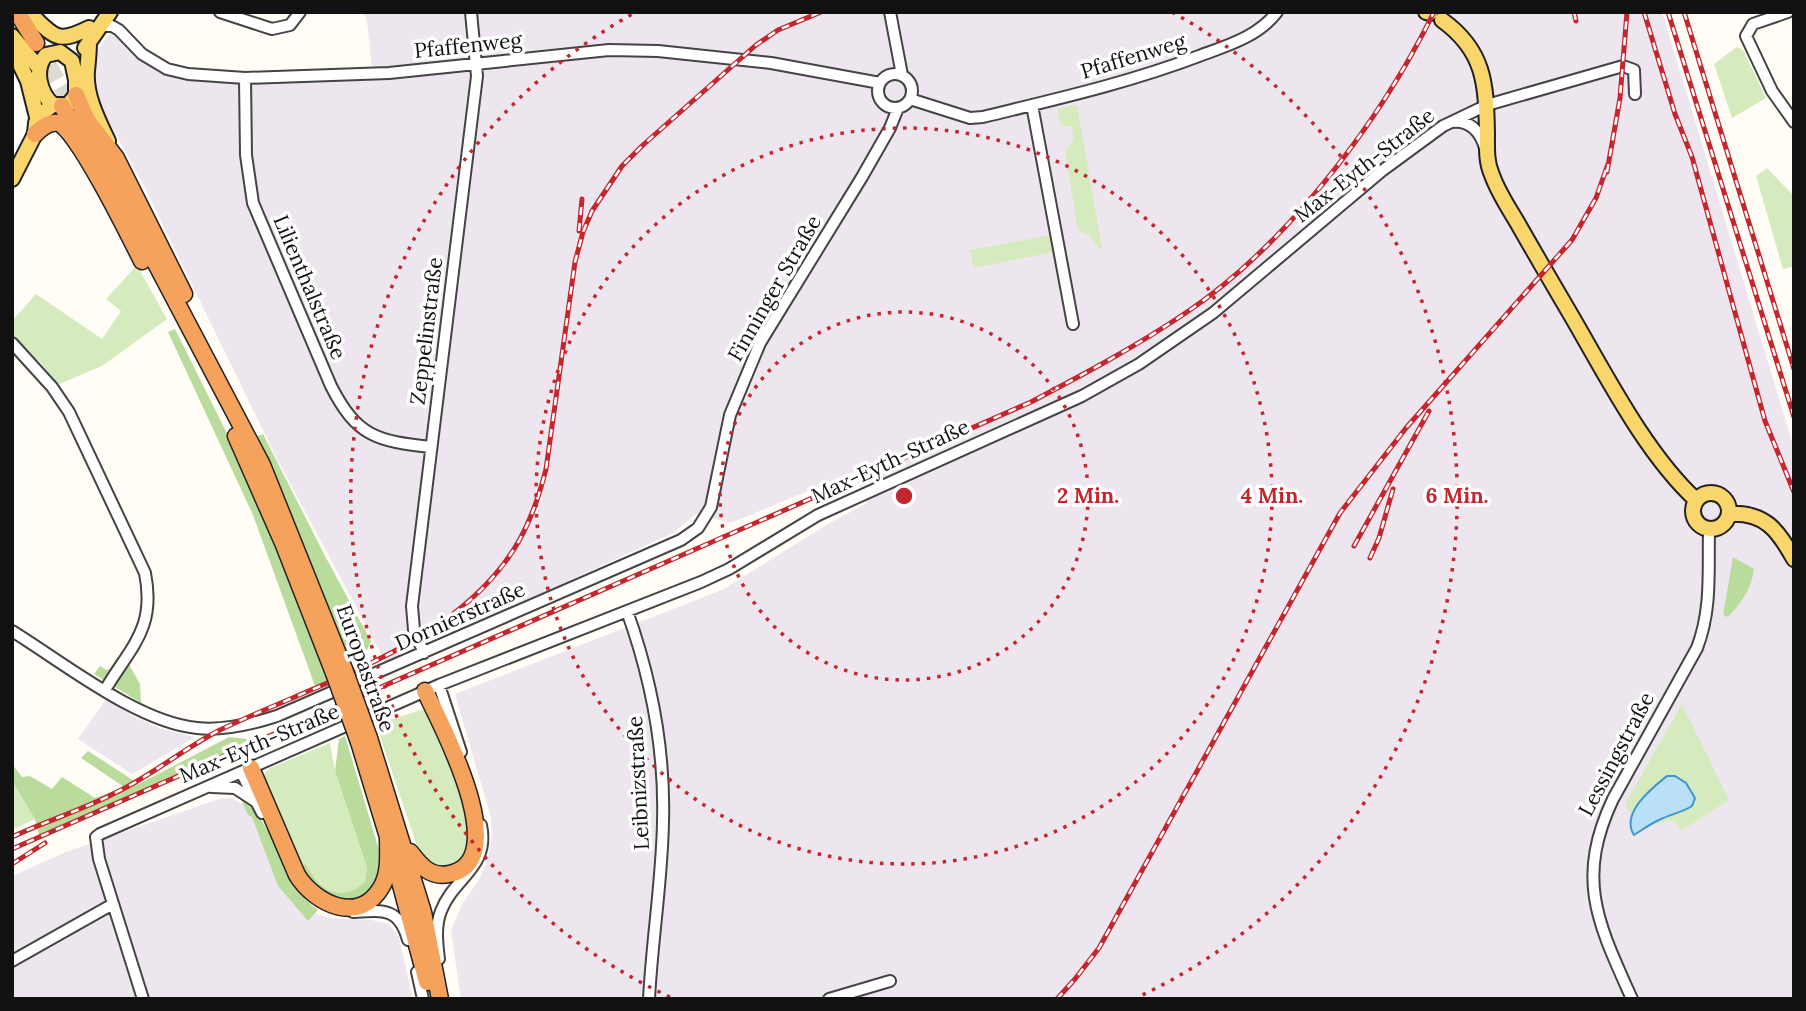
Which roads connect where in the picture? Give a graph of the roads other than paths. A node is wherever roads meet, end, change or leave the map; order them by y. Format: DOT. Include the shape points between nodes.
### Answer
graph roads {
  1 [pos="17,12"];
  2 [pos="110,12"];
  3 [pos="220,12"];
  4 [pos="300,12"];
  5 [pos="471,12"];
  6 [pos="890,12"];
  7 [pos="1277,12"];
  8 [pos="1788,12"];
  9 [pos="33,15"];
  10 [pos="1433,15"];
  11 [pos="95,27"];
  12 [pos="12,36"];
  13 [pos="36,43"];
  14 [pos="12,48"];
  15 [pos="60,52"];
  16 [pos="477,62"];
  17 [pos="39,68"];
  18 [pos="74,68"];
  19 [pos="900,75"];
  20 [pos="245,78"];
  21 [pos="879,86"];
  22 [pos="1635,94"];
  23 [pos="76,95"];
  24 [pos="911,97"];
  25 [pos="53,102"];
  26 [pos="1032,105"];
  27 [pos="1487,105"];
  28 [pos="893,107"];
  29 [pos="1794,122"];
  30 [pos="82,123"];
  31 [pos="36,126"];
  32 [pos="1443,126"];
  33 [pos="86,158"];
  34 [pos="116,158"];
  35 [pos="1487,158"];
  36 [pos="12,179"];
  37 [pos="1073,324"];
  38 [pos="12,343"];
  39 [pos="210,368"];
  40 [pos="239,444"];
  41 [pos="431,447"];
  42 [pos="262,465"];
  43 [pos="1696,500"];
  44 [pos="1729,514"];
  45 [pos="1709,530"];
  46 [pos="694,531"];
  47 [pos="1794,559"];
  48 [pos="627,611"];
  49 [pos="12,631"];
  50 [pos="424,653"];
  51 [pos="339,671"];
  52 [pos="432,688"];
  53 [pos="105,690"];
  54 [pos="364,740"];
  55 [pos="246,770"];
  56 [pos="206,787"];
  57 [pos="257,802"];
  58 [pos="388,837"];
  59 [pos="404,844"];
  60 [pos="113,904"];
  61 [pos="407,905"];
  62 [pos="423,912"];
  63 [pos="12,961"];
  64 [pos="441,971"];
  65 [pos="418,974"];
  66 [pos="890,981"];
  67 [pos="143,999"];
  68 [pos="423,999"];
  69 [pos="432,999"];
  70 [pos="440,999"];
  71 [pos="447,999"];
  72 [pos="649,999"];
  73 [pos="829,999"];
  74 [pos="1632,999"];
  1 -- 13 [label="highway"];
  2 -- 11 [label="main road"];
  3 -- 4 [label="street" via="280,29"];
  5 -- 16 [label="street, Zeppelinstraße"];
  6 -- 19 [label="street"];
  7 -- 26 [label="street, Pfaffenweg" via="1266,25 1242,39 1195,58"];
  8 -- 29 [label="street" via="1749,27 1746,36 1772,91"];
  9 -- 11 [label="main road" via="61,38"];
  9 -- 15 [label="main road"];
  10 -- 27 [label="main road, Lessingstraße" via="1463,37 1474,54 1484,79"];
  11 -- 15 [label="main road" via="72,48"];
  11 -- 18 [label="main road"];
  11 -- 20 [label="street, Pfaffenweg" via="112,26 142,54 177,73"];
  11 -- 34 [label="main road" via="87,71 91,101"];
  12 -- 17 [label="main road"];
  14 -- 31 [label="main road" via="29,81"];
  15 -- 17 [label="main road" via="46,55"];
  15 -- 18 [label="main road"];
  16 -- 20 [label="street, Pfaffenweg" via="389,73"];
  16 -- 21 [label="street, Pfaffenweg" via="609,50 658,51 796,66 854,79 868,87"];
  16 -- 41 [label="street, Zeppelinstraße"];
  17 -- 25 [label="main road"];
  18 -- 23 [label="main road"];
  19 -- 21 [label="street" via="888,75"];
  19 -- 24 [label="street" via="910,83"];
  20 -- 41 [label="street, Lilienthalstraße" via="246,155 253,203 335,393 367,432 387,441"];
  21 -- 28 [label="street" via="880,98"];
  22 -- 27 [label="street, Max-Eyth-Straße" via="1634,70 1623,66"];
  23 -- 25 [label="main road" via="73,101"];
  23 -- 34 [label="highway" via="87,120"];
  24 -- 26 [label="street, Pfaffenweg" via="976,119"];
  24 -- 28 [label="street, Finninger Straße"];
  25 -- 31 [label="main road"];
  25 -- 33 [label="highway" via="76,128"];
  26 -- 37 [label="street"];
  27 -- 32 [label="street, Max-Eyth-Straße"];
  27 -- 35 [label="main road, Lessingstraße"];
  28 -- 46 [label="street, Finninger Straße" via="890,128 747,370 730,415 711,507"];
  30 -- 39 [label="highway, Europastraße"];
  31 -- 33 [label="highway" via="59,123"];
  31 -- 36 [label="main road"];
  32 -- 35 [label="street" via="1457,121 1469,125 1482,138"];
  32 -- 48 [label="street, Max-Eyth-Straße" via="1391,163 1213,313 1139,364 1082,396 818,515 729,569"];
  33 -- 40 [label="highway"];
  34 -- 42 [label="highway"];
  35 -- 43 [label="main road, Lessingstraße" via="1504,200 1622,400 1670,472"];
  38 -- 53 [label="street" via="68,412 145,573 144,626"];
  39 -- 40 [label="highway, Europastraße"];
  39 -- 42 [label="highway, Europastraße"];
  40 -- 51 [label="highway, Europastraße"];
  41 -- 50 [label="street, Zeppelinstraße" via="412,619"];
  42 -- 51 [label="highway, Europastraße"];
  43 -- 44 [label="main road" via="1708,493 1719,494"];
  43 -- 45 [label="main road, Lessingstraße" via="1693,517"];
  44 -- 45 [label="main road" via="1719,528"];
  44 -- 47 [label="main road" via="1753,514 1770,525"];
  45 -- 74 [label="street, Lessingstraße" via="1709,597 1697,648 1613,799 1594,851 1601,925"];
  46 -- 50 [label="street, Dornierstraße"];
  48 -- 52 [label="street, Max-Eyth-Straße"];
  48 -- 72 [label="street, Leibnizstraße" via="652,697 663,813"];
  49 -- 53 [label="street, Dornierstraße"];
  50 -- 53 [label="street, Dornierstraße" via="277,716 226,728 200,729 164,721"];
  51 -- 54 [label="highway, Europastraße, bridge"];
  52 -- 55 [label="street, Max-Eyth-Straße"];
  52 -- 59 [label="highway" via="478,840 464,869 446,875 428,872"];
  52 -- 64 [label="street" via="477,806 483,841 477,862 441,910 437,924"];
  54 -- 58 [label="highway, Europastraße"];
  54 -- 59 [label="highway, Europastraße"];
  55 -- 56 [label="street, Max-Eyth-Straße"];
  55 -- 57 [label="street"];
  55 -- 58 [label="highway" via="296,875 324,902 352,907 373,897 385,877"];
  56 -- 57 [label="street" via="235,788"];
  56 -- 60 [label="street, Max-Eyth-Straße" via="96,838"];
  57 -- 65 [label="street" via="301,891 331,911 379,911 396,916 406,931"];
  58 -- 61 [label="highway, Europastraße"];
  59 -- 62 [label="highway, Europastraße"];
  60 -- 63 [label="street"];
  60 -- 67 [label="street"];
  61 -- 65 [label="highway"];
  61 -- 69 [label="highway, Europastraße"];
  62 -- 64 [label="highway"];
  62 -- 70 [label="highway, Europastraße"];
  64 -- 71 [label="street"];
  65 -- 68 [label="street"];
  66 -- 73 [label="street"];
}
